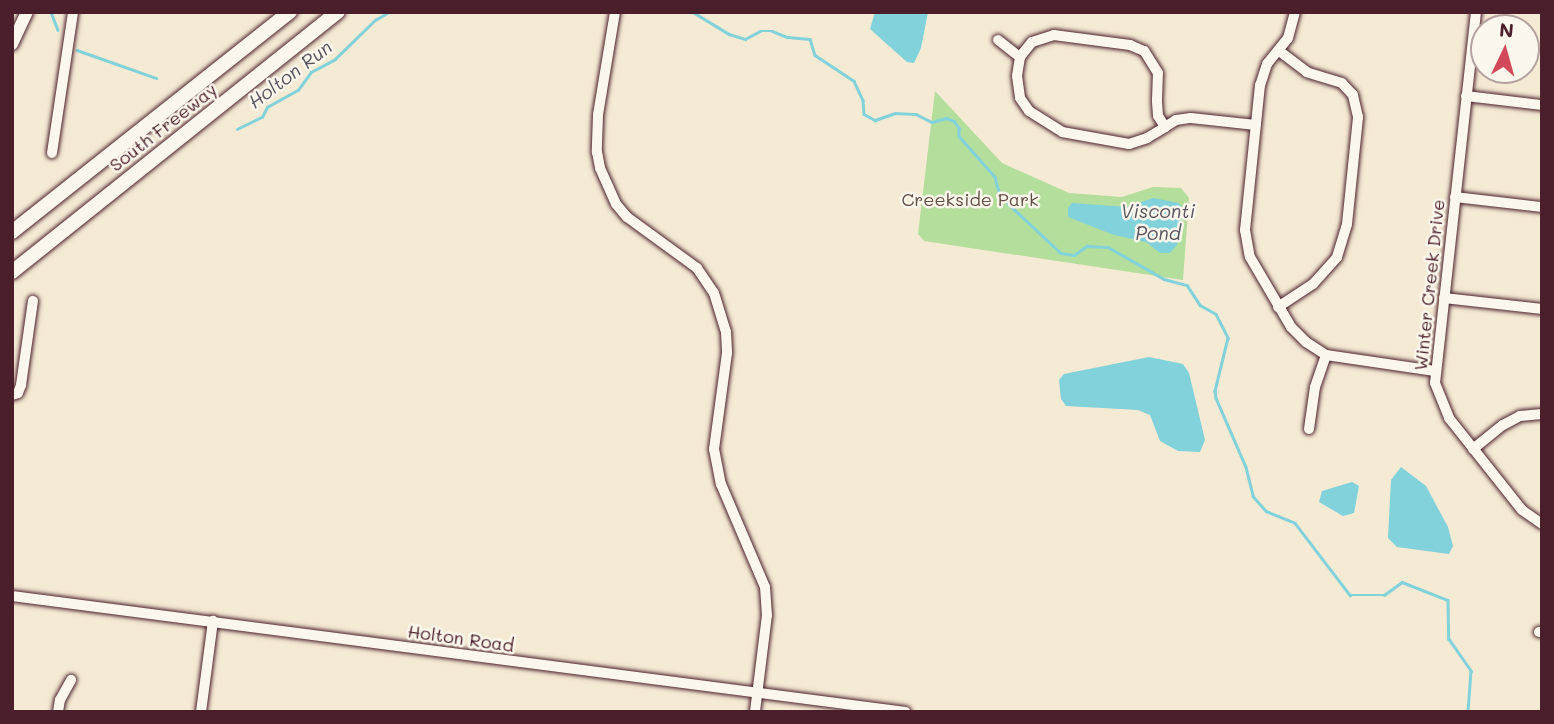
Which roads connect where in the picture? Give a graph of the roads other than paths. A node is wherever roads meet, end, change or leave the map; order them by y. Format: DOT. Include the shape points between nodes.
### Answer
graph roads {
  1 [pos="27,12"];
  2 [pos="73,12"];
  3 [pos="290,12"];
  4 [pos="338,12"];
  5 [pos="615,12"];
  6 [pos="1295,12"];
  7 [pos="1476,12"];
  8 [pos="998,40"];
  9 [pos="12,44"];
  10 [pos="1278,50"];
  11 [pos="1020,57"];
  12 [pos="1466,96"];
  13 [pos="1542,105"];
  14 [pos="1256,125"];
  15 [pos="1165,127"];
  16 [pos="52,153"];
  17 [pos="1455,197"];
  18 [pos="1542,207"];
  19 [pos="12,232"];
  20 [pos="12,272"];
  21 [pos="1444,298"];
  22 [pos="33,301"];
  23 [pos="1278,307"];
  24 [pos="1542,309"];
  25 [pos="1326,355"];
  26 [pos="1435,371"];
  27 [pos="12,395"];
  28 [pos="1542,414"];
  29 [pos="1309,429"];
  30 [pos="1473,449"];
  31 [pos="1542,524"];
  32 [pos="12,596"];
  33 [pos="213,621"];
  34 [pos="71,680"];
  35 [pos="758,692"];
  36 [pos="58,712"];
  37 [pos="201,712"];
  38 [pos="755,712"];
  39 [pos="906,712"];
  1 -- 9 [label="main road"];
  2 -- 16 [label="street"];
  3 -- 19 [label="highway, South Freeway"];
  4 -- 20 [label="highway, South Freeway"];
  5 -- 35 [label="street" via="598,115 600,168 616,204 639,227 697,268 720,307 728,343 715,459 721,484 765,587 767,615"];
  6 -- 10 [label="street" via="1288,38"];
  7 -- 12 [label="street, Winter Creek Drive"];
  8 -- 11 [label="street"];
  10 -- 14 [label="street" via="1260,85"];
  10 -- 23 [label="street" via="1307,72 1342,83 1353,95 1358,117 1347,224 1337,257 1313,284"];
  11 -- 15 [label="street" via="1020,98 1029,111 1062,132 1129,144"];
  11 -- 15 [label="street" via="1032,42 1054,35 1144,51 1158,73 1158,116"];
  12 -- 13 [label="street"];
  12 -- 17 [label="street, Winter Creek Drive"];
  14 -- 15 [label="street" via="1191,118"];
  14 -- 23 [label="street" via="1245,239 1254,267"];
  17 -- 18 [label="street"];
  17 -- 21 [label="street, Winter Creek Drive"];
  21 -- 24 [label="street"];
  21 -- 26 [label="street, Winter Creek Drive"];
  22 -- 27 [label="street" via="21,384"];
  23 -- 25 [label="street" via="1306,342"];
  25 -- 26 [label="street"];
  25 -- 29 [label="street" via="1315,387"];
  26 -- 30 [label="street, Winter Creek Drive" via="1442,406"];
  28 -- 30 [label="street" via="1520,416"];
  30 -- 31 [label="street, Winter Creek Drive" via="1522,510"];
  32 -- 33 [label="street, Holton Road"];
  33 -- 35 [label="street, Holton Road"];
  33 -- 37 [label="street"];
  34 -- 36 [label="street"];
  35 -- 38 [label="street"];
  35 -- 39 [label="street, Holton Road"];
}
